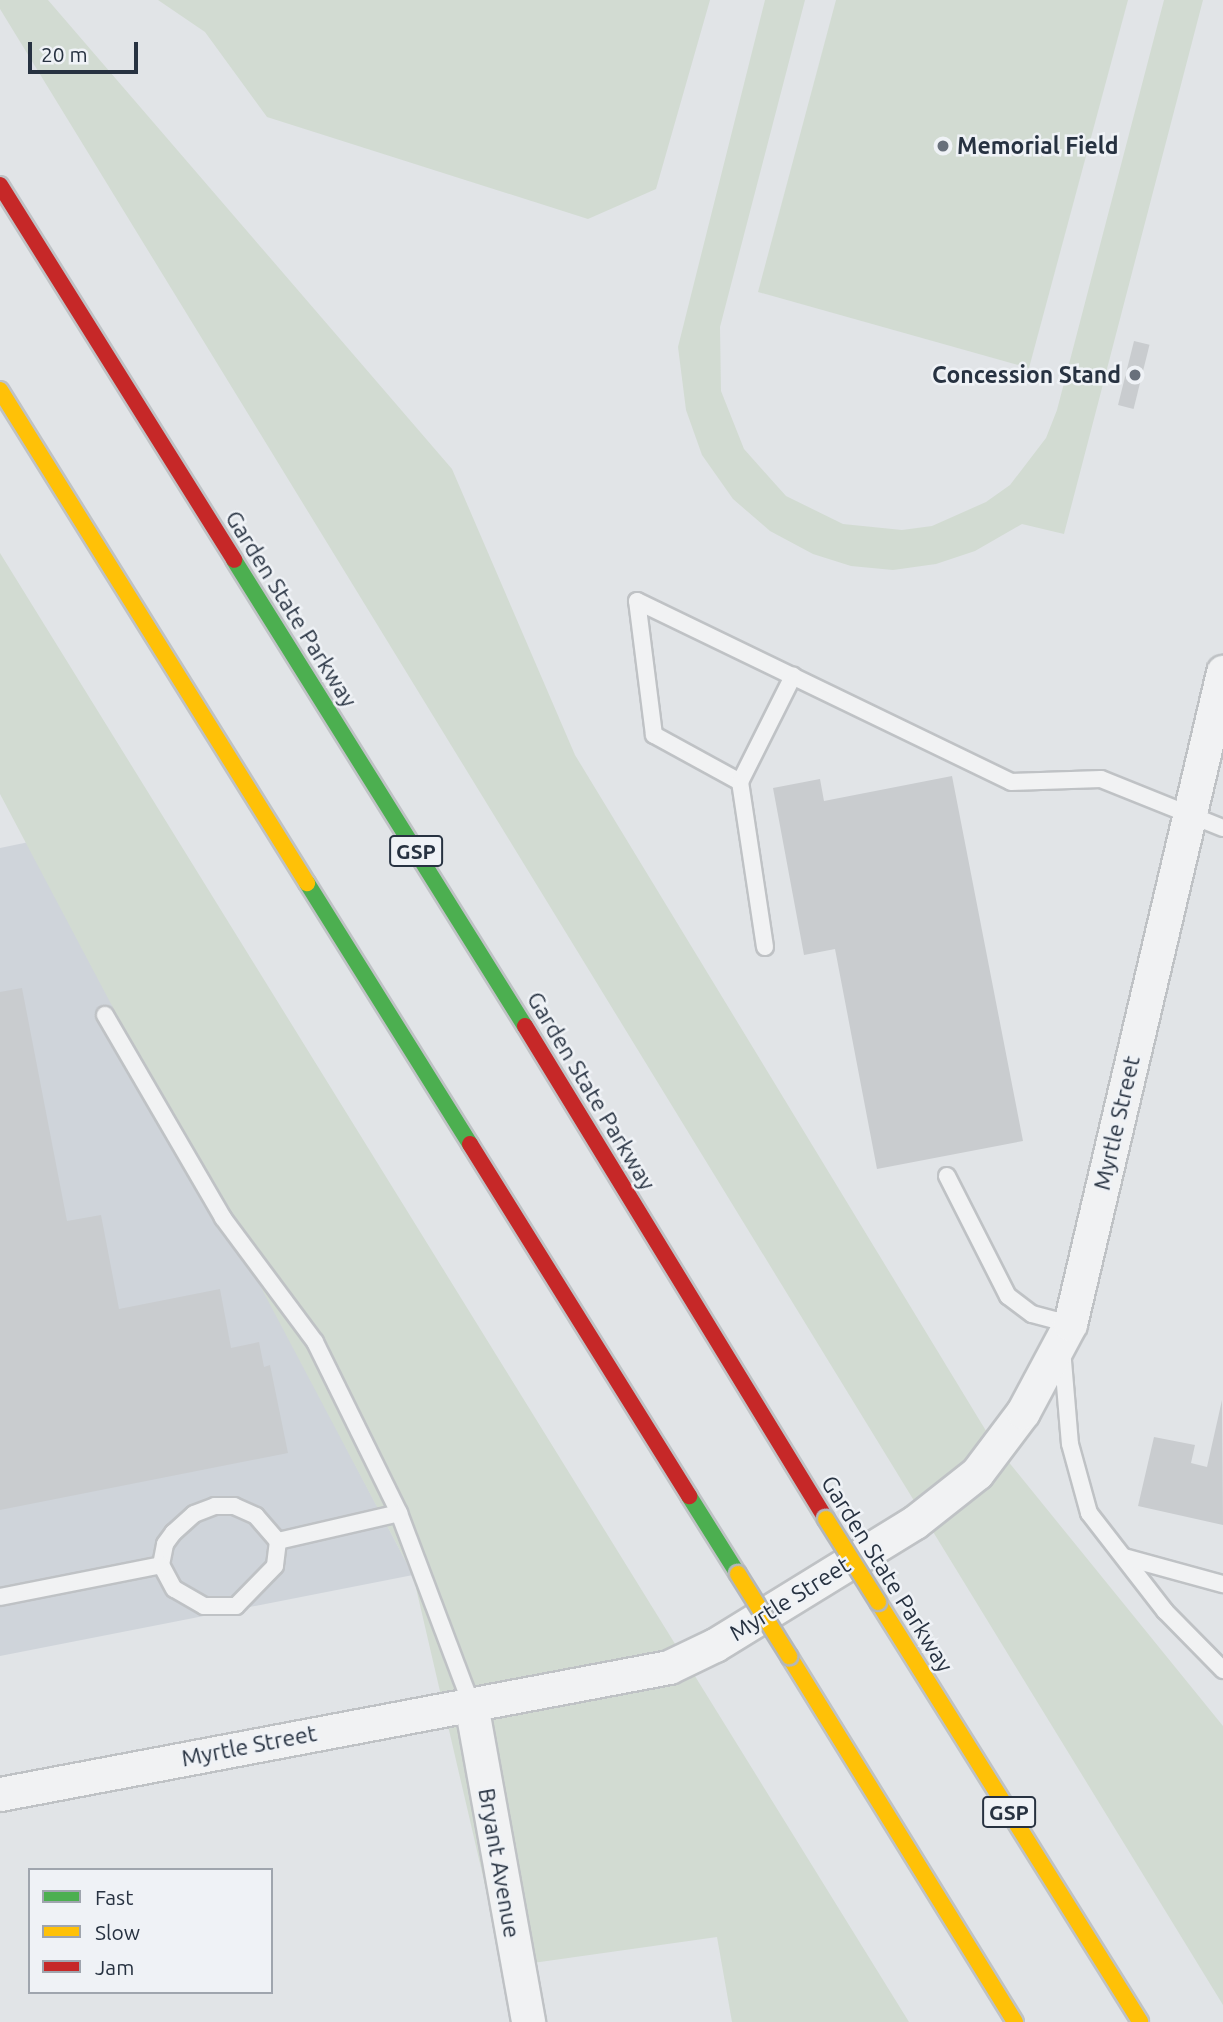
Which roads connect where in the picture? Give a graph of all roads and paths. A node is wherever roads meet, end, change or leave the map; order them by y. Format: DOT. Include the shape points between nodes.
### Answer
graph roads {
  1 [pos="0,185"];
  2 [pos="0,390"];
  3 [pos="1223,672"];
  4 [pos="793,676"];
  5 [pos="740,782"];
  6 [pos="1190,812"];
  7 [pos="1223,828"];
  8 [pos="765,947"];
  9 [pos="105,1015"];
  10 [pos="947,1176"];
  11 [pos="1066,1332"];
  12 [pos="399,1513"];
  13 [pos="278,1541"];
  14 [pos="1124,1557"];
  15 [pos="161,1565"];
  16 [pos="1223,1584"];
  17 [pos="0,1597"];
  18 [pos="1223,1670"];
  19 [pos="471,1704"];
  20 [pos="0,1794"];
  21 [pos="528,2022"];
  22 [pos="1015,2022"];
  23 [pos="1140,2022"];
  1 -- 23 [label="highway, Garden State Parkway / GSP, bridge"];
  2 -- 22 [label="highway, bridge"];
  3 -- 6 [label="street, Myrtle Street"];
  4 -- 5 [label="lane"];
  4 -- 5 [label="lane" via="637,601 654,735"];
  4 -- 6 [label="lane" via="1011,782 1101,779"];
  5 -- 8 [label="lane"];
  6 -- 7 [label="lane"];
  6 -- 11 [label="street, Myrtle Street"];
  9 -- 12 [label="lane" via="223,1218 315,1342"];
  10 -- 11 [label="lane" via="1008,1296"];
  11 -- 14 [label="lane" via="1070,1444 1089,1513"];
  11 -- 19 [label="street, Myrtle Street" via="1037,1389 995,1454 940,1506 891,1537 715,1645 669,1667"];
  12 -- 13 [label="lane"];
  12 -- 19 [label="lane"];
  13 -- 15 [label="lane" via="256,1516 234,1506 215,1506 194,1514 173,1533 165,1544"];
  13 -- 15 [label="lane" via="275,1566 236,1606 204,1606 174,1589"];
  14 -- 16 [label="lane"];
  14 -- 18 [label="lane" via="1165,1611"];
  15 -- 17 [label="lane"];
  19 -- 20 [label="street, Myrtle Street"];
  19 -- 21 [label="street, Bryant Avenue"];
}
